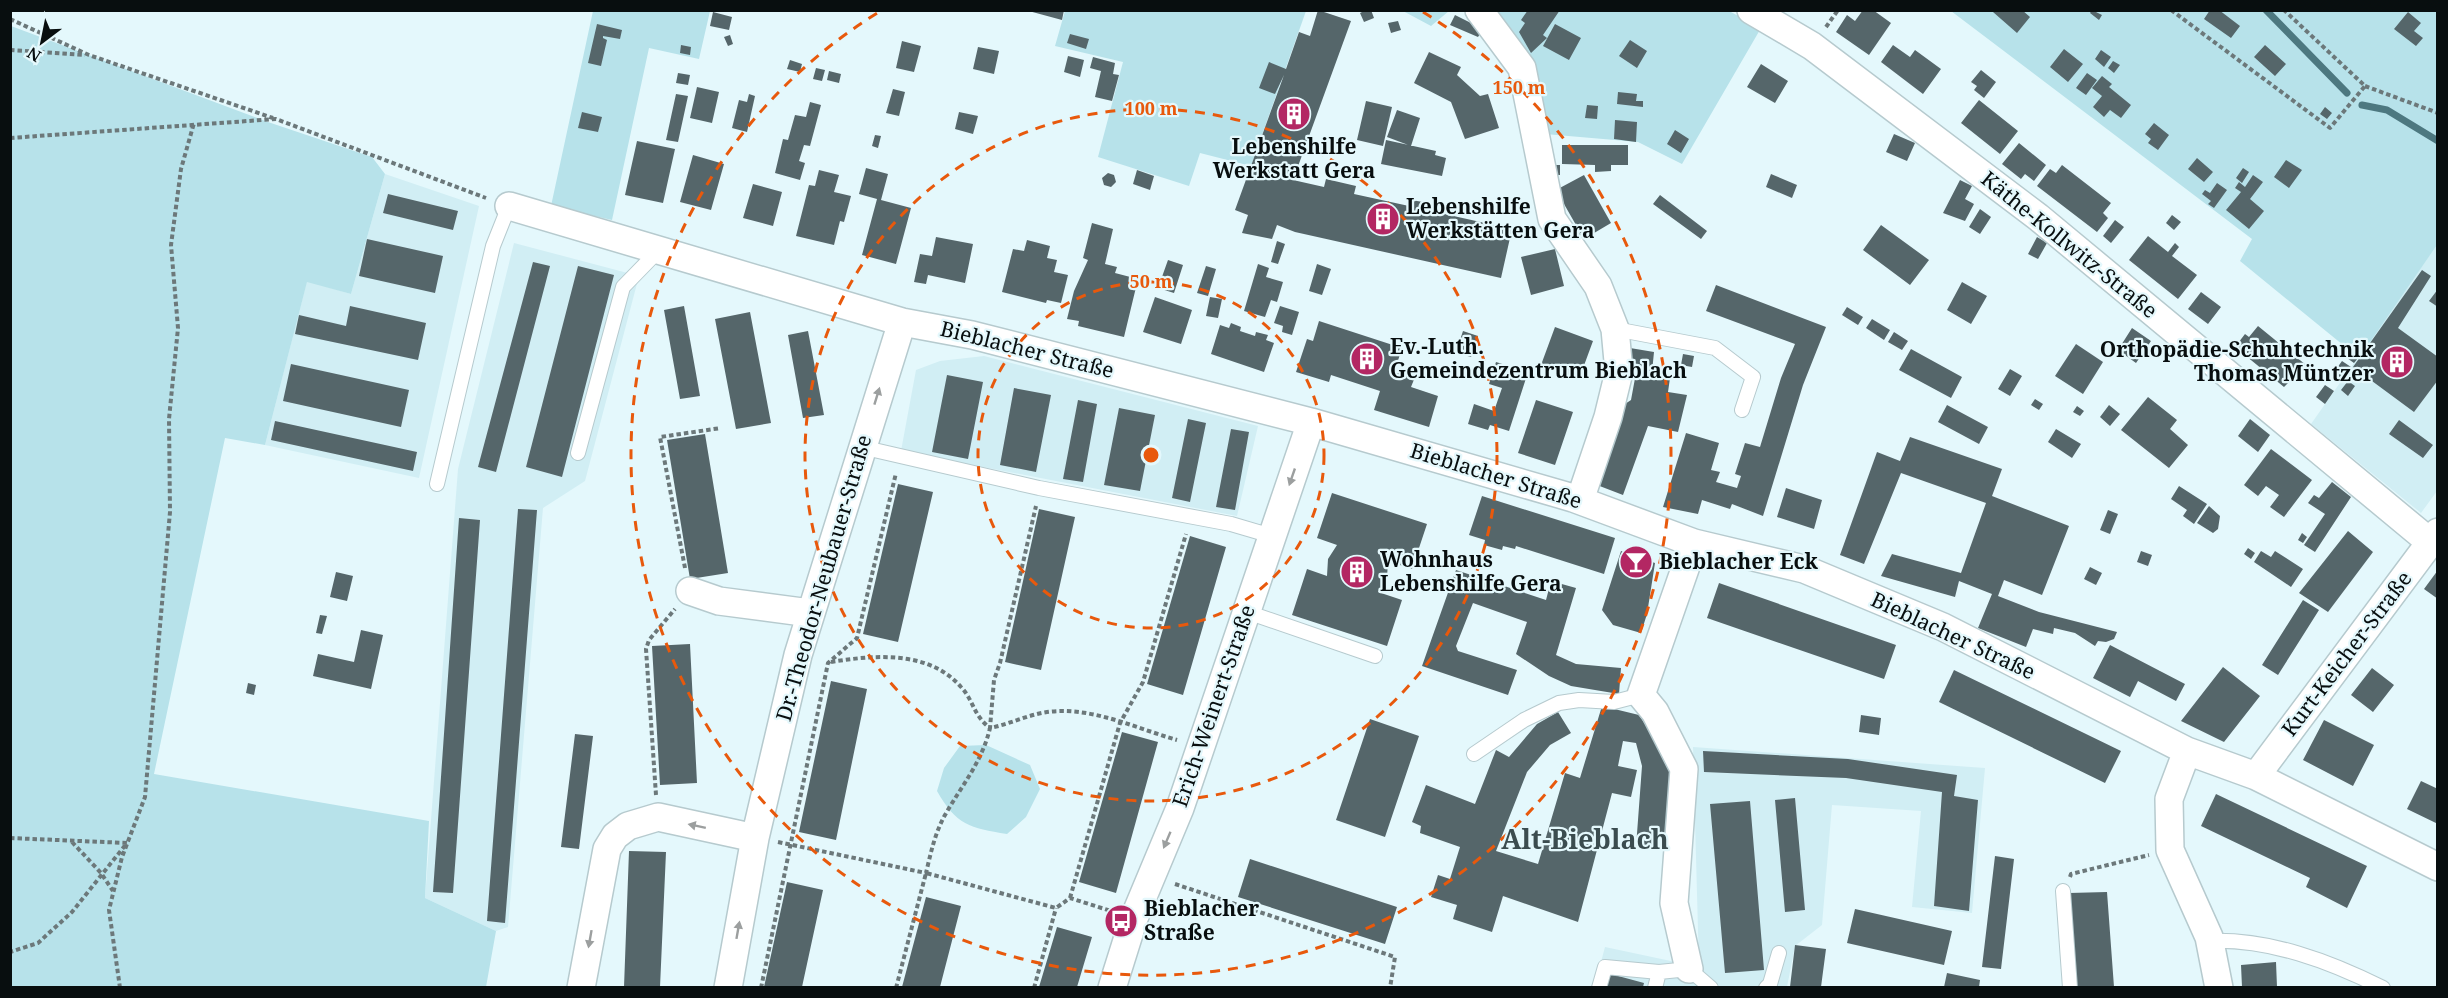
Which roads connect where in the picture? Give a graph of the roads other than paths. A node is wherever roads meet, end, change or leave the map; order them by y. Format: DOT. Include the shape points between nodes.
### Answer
graph roads {
  1 [pos="1479,10"];
  2 [pos="1751,10"];
  3 [pos="509,206"];
  4 [pos="659,250"];
  5 [pos="902,322"];
  6 [pos="1615,329"];
  7 [pos="1742,410"];
  8 [pos="1311,422"];
  9 [pos="861,447"];
  10 [pos="578,453"];
  11 [pos="437,484"];
  12 [pos="1580,500"];
  13 [pos="1272,536"];
  14 [pos="2434,537"];
  15 [pos="1694,543"];
  16 [pos="690,591"];
  17 [pos="1246,612"];
  18 [pos="810,613"];
  19 [pos="1376,656"];
  20 [pos="1641,695"];
  21 [pos="2187,751"];
  22 [pos="1474,754"];
  23 [pos="2256,776"];
  24 [pos="755,838"];
  25 [pos="2438,867"];
  26 [pos="2064,891"];
  27 [pos="2210,940"];
  28 [pos="1779,953"];
  29 [pos="1689,969"];
  30 [pos="1659,972"];
  31 [pos="582,987"];
  32 [pos="728,987"];
  33 [pos="1112,987"];
  34 [pos="1599,987"];
  35 [pos="1655,987"];
  36 [pos="1711,987"];
  37 [pos="1766,987"];
  38 [pos="2070,987"];
  39 [pos="2219,987"];
  40 [pos="2383,987"];
  1 -- 6 [label="street" via="1522,68 1552,219 1598,286"];
  2 -- 14 [label="street, Käthe-Kollwitz-Straße" via="1812,46 2038,218"];
  3 -- 4 [label="street, Bieblacher Straße"];
  3 -- 11 [label="lane" via="493,246"];
  4 -- 5 [label="street, Bieblacher Straße"];
  4 -- 10 [label="lane" via="623,287"];
  5 -- 8 [label="street, Bieblacher Straße" via="972,335"];
  9 -- 5 [label="street, Dr.-Theodor-Neubauer-Straße, one-way"];
  6 -- 7 [label="lane" via="1715,348 1753,377"];
  6 -- 12 [label="street" via="1619,372"];
  8 -- 12 [label="street, Bieblacher Straße"];
  8 -- 13 [label="street, Erich-Weinert-Straße, one-way"];
  9 -- 13 [label="lane"];
  9 -- 18 [label="street, Dr.-Theodor-Neubauer-Straße"];
  12 -- 15 [label="street, Bieblacher Straße"];
  13 -- 17 [label="street, Erich-Weinert-Straße"];
  14 -- 23 [label="street, Kurt-Keicher-Straße"];
  15 -- 20 [label="street"];
  15 -- 21 [label="street, Bieblacher Straße" via="1804,569 1943,627"];
  16 -- 18 [label="street" via="718,601"];
  17 -- 19 [label="lane"];
  17 -- 33 [label="street, Erich-Weinert-Straße, one-way" via="1180,808 1134,918"];
  18 -- 24 [label="street, Dr.-Theodor-Neubauer-Straße"];
  20 -- 22 [label="lane" via="1614,702 1559,703 1524,720"];
  20 -- 29 [label="street" via="1655,712 1684,769 1674,903"];
  21 -- 23 [label="street, Bieblacher Straße"];
  21 -- 27 [label="street" via="2169,799 2170,850"];
  23 -- 25 [label="street, Bieblacher Straße"];
  24 -- 31 [label="street, one-way" via="658,817 628,826 615,836 607,849"];
  32 -- 24 [label="street, Dr.-Theodor-Neubauer-Straße, one-way"];
  26 -- 38 [label="lane"];
  27 -- 39 [label="street"];
  27 -- 40 [label="lane" via="2287,949"];
  28 -- 37 [label="lane"];
  29 -- 30 [label="lane"];
  29 -- 36 [label="lane"];
  30 -- 34 [label="lane" via="1605,967"];
  30 -- 35 [label="lane"];
}
